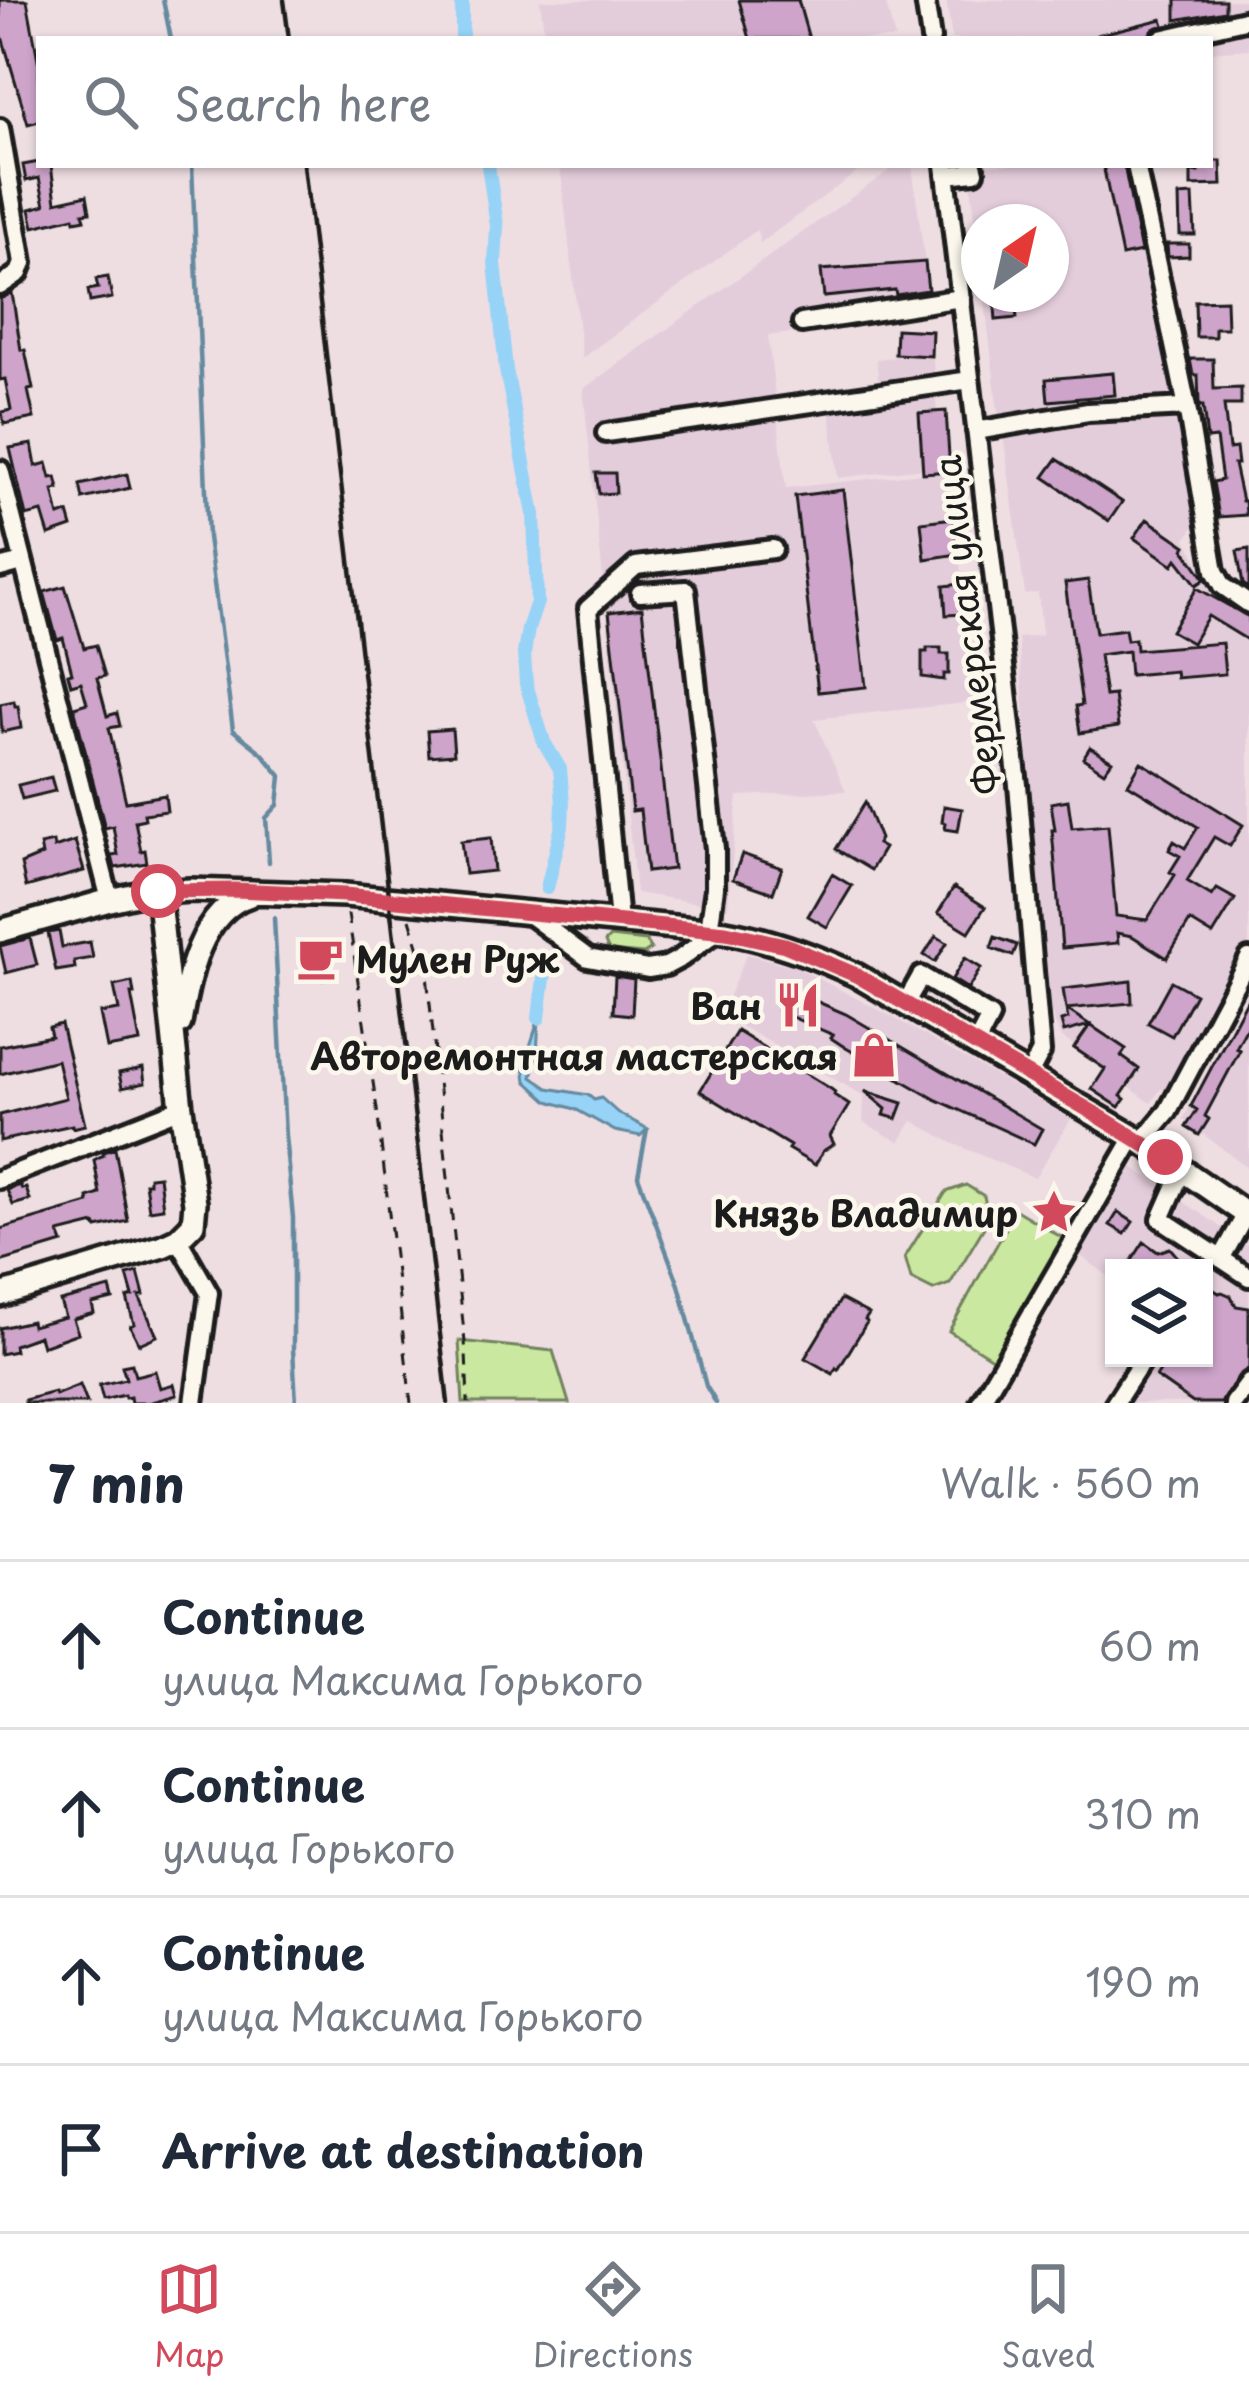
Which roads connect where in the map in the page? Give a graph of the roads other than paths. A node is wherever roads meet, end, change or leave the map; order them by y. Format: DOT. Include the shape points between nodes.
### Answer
graph roads {
  1 [pos="925,0"];
  2 [pos="1249,19"];
  3 [pos="931,36"];
  4 [pos="1174,36"];
  5 [pos="1,137"];
  6 [pos="974,168"];
  7 [pos="1137,168"];
  8 [pos="946,170"];
  9 [pos="1,286"];
  10 [pos="961,298"];
  11 [pos="963,312"];
  12 [pos="802,323"];
  13 [pos="970,380"];
  14 [pos="1187,407"];
  15 [pos="976,431"];
  16 [pos="606,433"];
  17 [pos="0,470"];
  18 [pos="773,549"];
  19 [pos="22,562"];
  20 [pos="0,568"];
  21 [pos="640,592"];
  22 [pos="1249,604"];
  23 [pos="158,891"];
  24 [pos="271,892"];
  25 [pos="110,900"];
  26 [pos="525,911"];
  27 [pos="619,921"];
  28 [pos="0,931"];
  29 [pos="713,931"];
  30 [pos="1249,958"];
  31 [pos="905,1004"];
  32 [pos="976,1044"];
  33 [pos="177,1066"];
  34 [pos="1029,1075"];
  35 [pos="181,1108"];
  36 [pos="1138,1140"];
  37 [pos="1183,1169"];
  38 [pos="0,1179"];
  39 [pos="1247,1215"];
  40 [pos="178,1239"];
  41 [pos="1212,1259"];
  42 [pos="1213,1260"];
  43 [pos="1249,1277"];
  44 [pos="0,1295"];
  45 [pos="1138,1367"];
  46 [pos="1249,1383"];
  47 [pos="194,1403"];
  48 [pos="980,1403"];
  49 [pos="1115,1403"];
  50 [pos="1234,1403"];
  1 -- 3 [label="street"];
  2 -- 4 [label="street"];
  5 -- 9 [label="street" via="23,263"];
  6 -- 8 [label="street"];
  7 -- 14 [label="street"];
  8 -- 10 [label="street, Фермерская улица"];
  10 -- 12 [label="street"];
  11 -- 13 [label="street, Фермерская улица"];
  13 -- 15 [label="street, Фермерская улица"];
  13 -- 16 [label="street"];
  14 -- 15 [label="street" via="1088,412"];
  14 -- 22 [label="street" via="1215,571"];
  15 -- 34 [label="street, Фермерская улица" via="1040,1030 1041,1052"];
  17 -- 19 [label="street"];
  18 -- 27 [label="street" via="636,566 588,609"];
  19 -- 20 [label="street"];
  19 -- 25 [label="street"];
  21 -- 29 [label="street" via="686,590 715,849"];
  23 -- 24 [label="main road"];
  23 -- 25 [label="main road"];
  23 -- 33 [label="main road"];
  24 -- 26 [label="main road"];
  24 -- 33 [label="main road" via="231,902 213,923 191,974"];
  25 -- 28 [label="main road"];
  26 -- 27 [label="main road"];
  26 -- 29 [label="street" via="588,958 648,969 681,958"];
  27 -- 29 [label="main road"];
  29 -- 31 [label="main road" via="785,945"];
  30 -- 36 [label="street" via="1168,1111"];
  31 -- 32 [label="main road"];
  31 -- 32 [label="street" via="921,976 939,986 990,1017"];
  32 -- 34 [label="main road"];
  33 -- 35 [label="main road"];
  34 -- 36 [label="main road"];
  35 -- 38 [label="street"];
  35 -- 40 [label="main road" via="195,1203 193,1224"];
  36 -- 37 [label="main road"];
  36 -- 48 [label="street"];
  37 -- 39 [label="main road"];
  37 -- 41 [label="street" via="1161,1219"];
  39 -- 42 [label="street"];
  40 -- 44 [label="main road"];
  40 -- 47 [label="street" via="209,1293"];
  42 -- 43 [label="street"];
  45 -- 49 [label="street"];
  46 -- 50 [label="street"];
}
